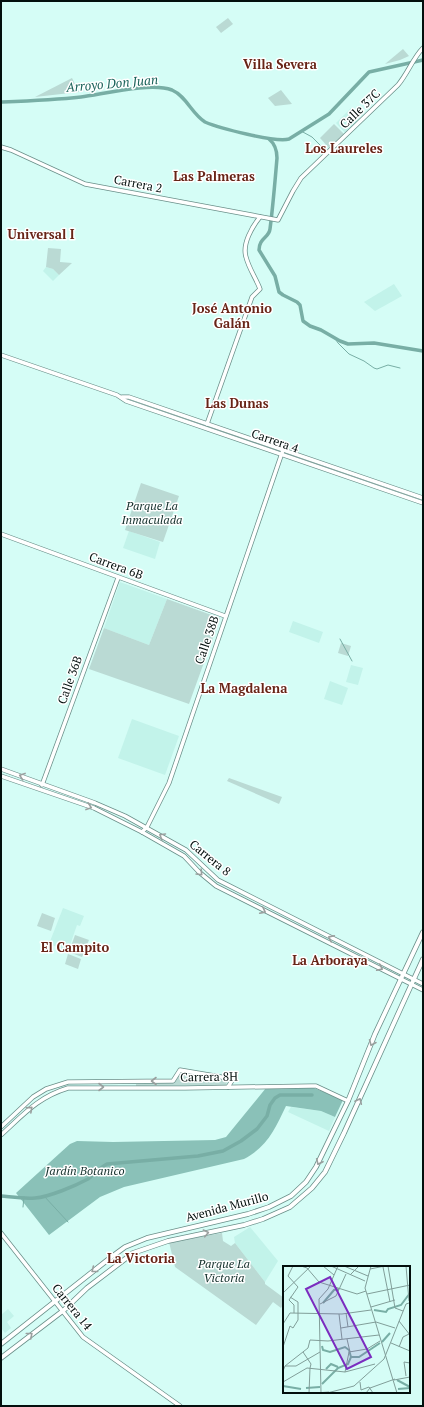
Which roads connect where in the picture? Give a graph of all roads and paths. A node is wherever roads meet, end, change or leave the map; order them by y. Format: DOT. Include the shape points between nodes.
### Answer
graph roads {
  1 [pos="423,48"];
  2 [pos="1,147"];
  3 [pos="260,217"];
  4 [pos="278,220"];
  5 [pos="1,355"];
  6 [pos="121,397"];
  7 [pos="207,424"];
  8 [pos="283,452"];
  9 [pos="423,498"];
  10 [pos="423,503"];
  11 [pos="1,534"];
  12 [pos="118,578"];
  13 [pos="226,616"];
  14 [pos="1,769"];
  15 [pos="1,776"];
  16 [pos="43,784"];
  17 [pos="41,790"];
  18 [pos="147,827"];
  19 [pos="142,832"];
  20 [pos="423,932"];
  21 [pos="423,959"];
  22 [pos="402,977"];
  23 [pos="413,982"];
  24 [pos="423,984"];
  25 [pos="423,990"];
  26 [pos="228,1087"];
  27 [pos="348,1101"];
  28 [pos="1,1127"];
  29 [pos="1,1135"];
  30 [pos="1,1233"];
  31 [pos="54,1302"];
  32 [pos="62,1311"];
  33 [pos="1,1344"];
  34 [pos="1,1358"];
  35 [pos="180,1406"];
  1 -- 4 [label="street, Calle 37C" via="398,85 301,178"];
  2 -- 3 [label="street, Carrera 2" via="85,184"];
  3 -- 4 [label="street, Carrera 2"];
  3 -- 7 [label="street" via="249,234 245,250 246,260 260,289 252,297"];
  5 -- 6 [label="street, Carrera 4"];
  6 -- 7 [label="street, Carrera 4" via="128,397"];
  6 -- 8 [label="street, Carrera 4" via="126,401"];
  7 -- 8 [label="street, Carrera 4"];
  8 -- 9 [label="street, Carrera 4"];
  8 -- 10 [label="street, Carrera 4"];
  8 -- 13 [label="street, Calle 38B"];
  11 -- 12 [label="street, Carrera 6B"];
  12 -- 13 [label="street, Carrera 6B"];
  12 -- 16 [label="street, Calle 36B"];
  13 -- 18 [label="street, Calle 38B" via="169,783"];
  16 -- 14 [label="street, Carrera 8, one-way"];
  15 -- 17 [label="street, Carrera 8"];
  16 -- 17 [label="street, Calle 36B"];
  16 -- 18 [label="street, Carrera 8" via="109,808"];
  17 -- 19 [label="street, Carrera 8, one-way" via="94,808"];
  18 -- 19 [label="street, Calle 38B"];
  22 -- 18 [label="street, Carrera 8, one-way" via="218,880 186,850"];
  19 -- 22 [label="street, Carrera 8, one-way" via="184,856 216,886"];
  20 -- 22 [label="main road, Avenida Murillo"];
  21 -- 23 [label="main road, Avenida Murillo"];
  22 -- 23 [label="street, Carrera 8"];
  22 -- 27 [label="main road, Avenida Murillo, one-way"];
  23 -- 24 [label="street, Carrera 8"];
  23 -- 25 [label="street, Carrera 8"];
  32 -- 23 [label="main road, Avenida Murillo, one-way" via="133,1253 168,1241 264,1219 290,1207 312,1188 324,1172 344,1133"];
  26 -- 27 [label="street, Carrera 8H" via="316,1086"];
  26 -- 28 [label="street, Carrera 8H, one-way" via="233,1079 180,1070 173,1081 68,1082 46,1089 33,1097"];
  29 -- 26 [label="street, Carrera 8H, one-way" via="38,1101 68,1088"];
  27 -- 31 [label="main road, Avenida Murillo, one-way" via="312,1175 291,1196 260,1210 135,1242 110,1258"];
  30 -- 31 [label="street, Carrera 14"];
  31 -- 32 [label="street, Carrera 14"];
  31 -- 33 [label="main road, Avenida Murillo"];
  34 -- 32 [label="main road, Avenida Murillo, one-way"];
  32 -- 35 [label="street, Carrera 14" via="83,1337"];
}
